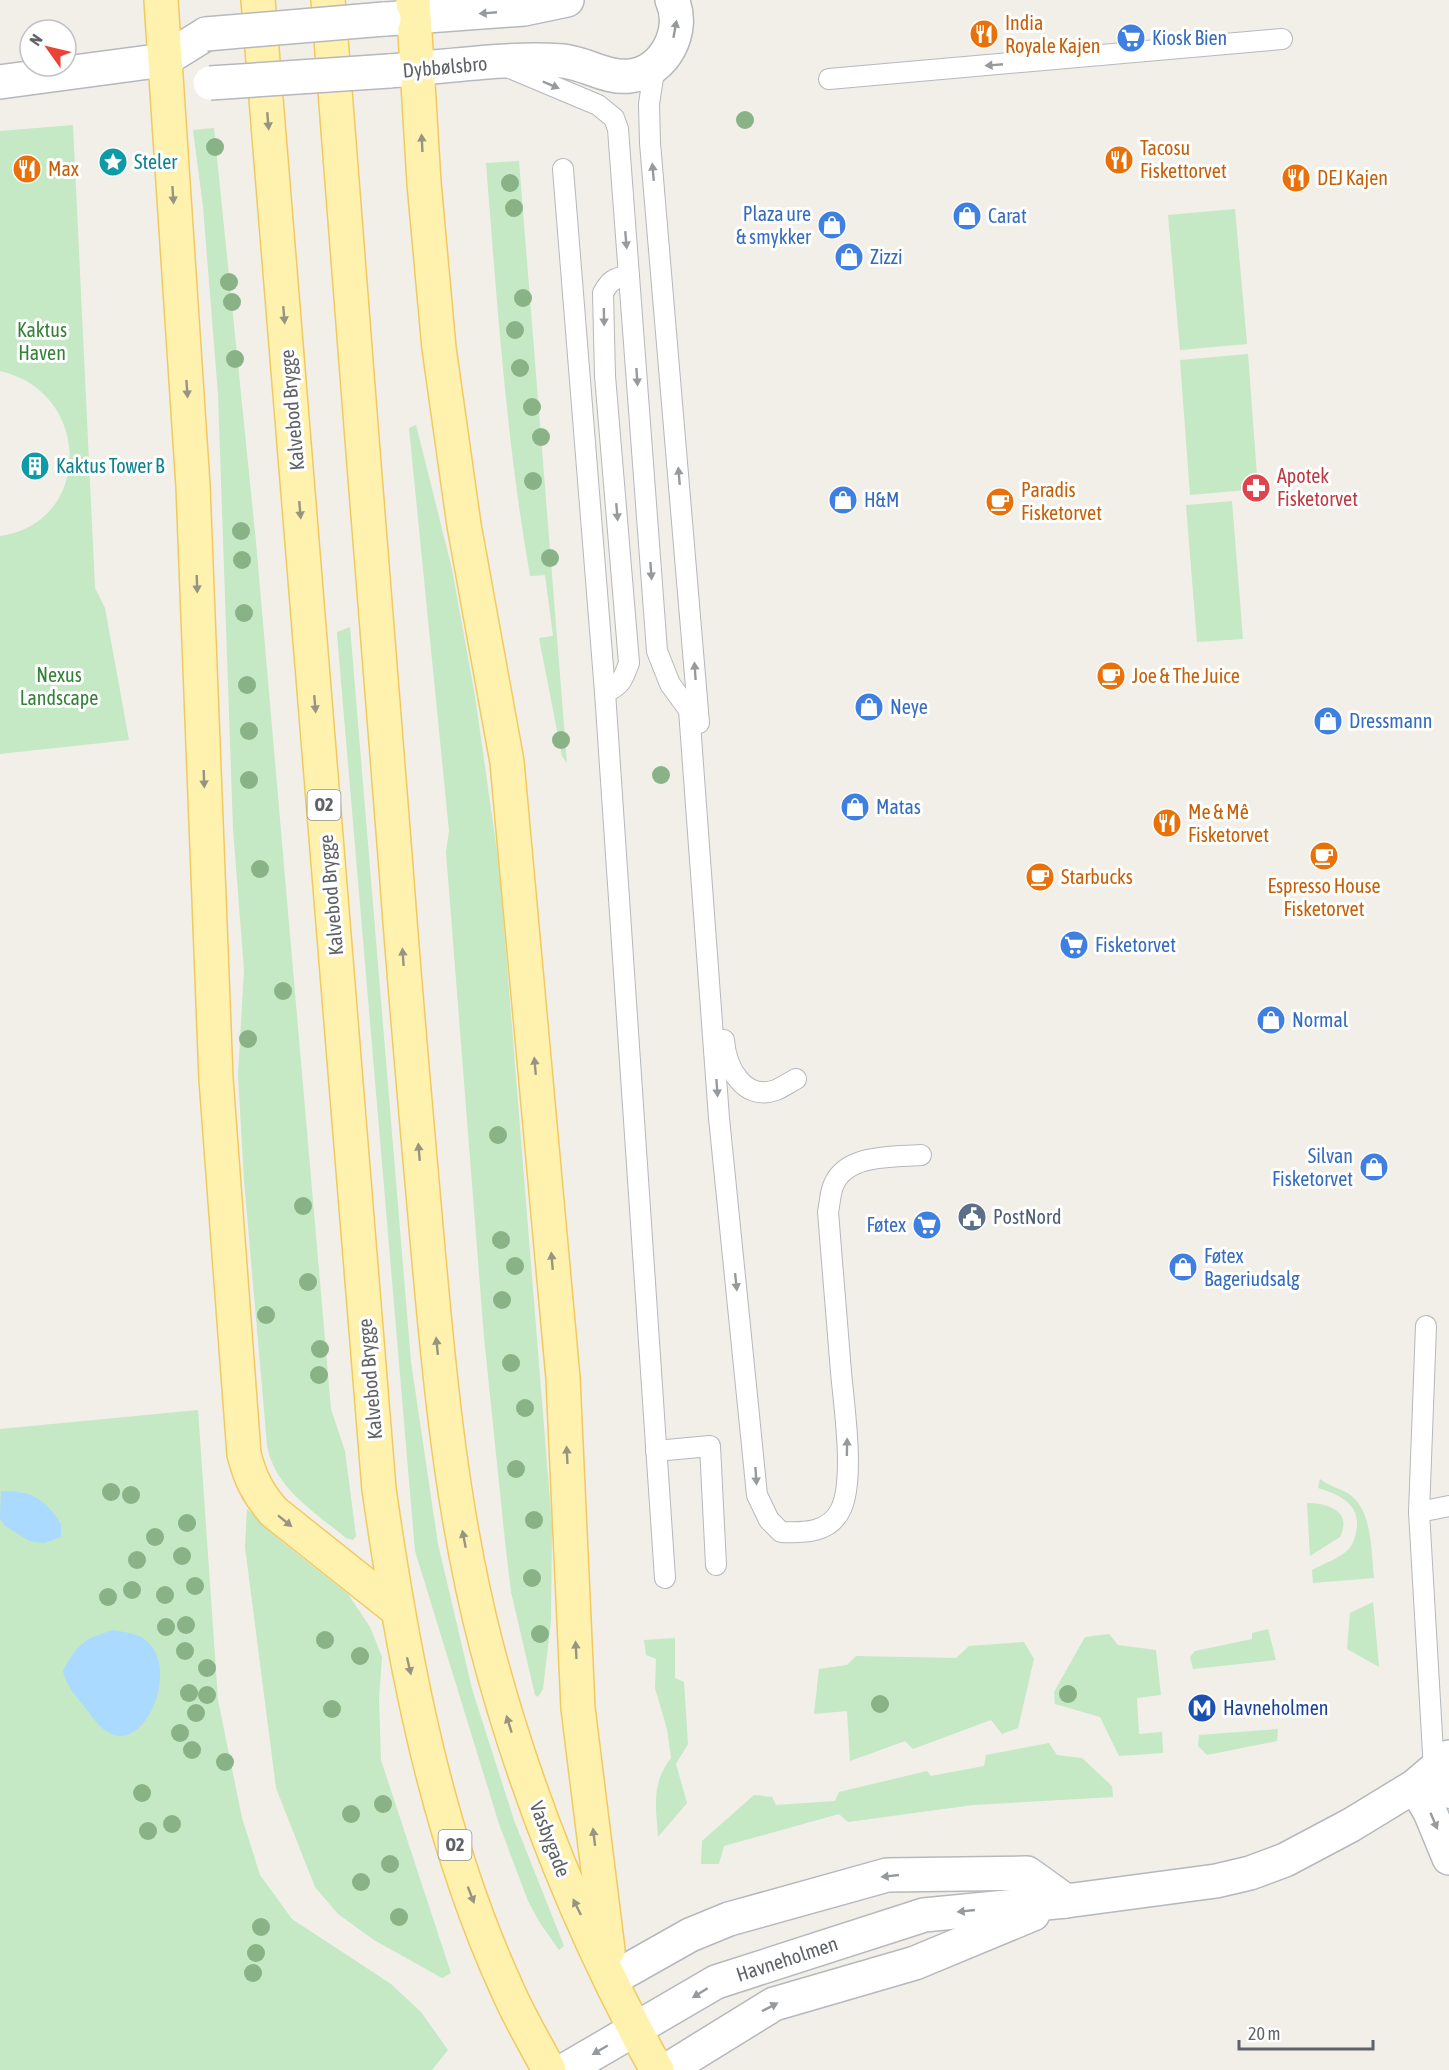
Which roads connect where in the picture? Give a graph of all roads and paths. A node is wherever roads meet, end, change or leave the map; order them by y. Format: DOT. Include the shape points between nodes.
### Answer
graph roads {
  1 [pos="161,0"];
  2 [pos="258,0"];
  3 [pos="328,0"];
  4 [pos="567,0"];
  5 [pos="672,0"];
  6 [pos="404,12"];
  7 [pos="1282,39"];
  8 [pos="164,60"];
  9 [pos="497,63"];
  10 [pos="655,65"];
  11 [pos="404,70"];
  12 [pos="829,79"];
  13 [pos="13,81"];
  14 [pos="563,169"];
  15 [pos="629,276"];
  16 [pos="605,692"];
  17 [pos="796,1079"];
  18 [pos="921,1155"];
  19 [pos="1426,1326"];
  20 [pos="656,1451"];
  21 [pos="1449,1506"];
  22 [pos="1419,1512"];
  23 [pos="716,1565"];
  24 [pos="665,1578"];
  25 [pos="396,1609"];
  26 [pos="1437,1778"];
  27 [pos="1449,1858"];
  28 [pos="1066,1901"];
  29 [pos="612,1978"];
  30 [pos="635,2029"];
  31 [pos="549,2070"];
  32 [pos="565,2070"];
  33 [pos="657,2070"];
  34 [pos="667,2070"];
  1 -- 8 [label="main road"];
  2 -- 25 [label="main road, Kalvebod Brygge / O2, one-way" via="379,1489"];
  29 -- 3 [label="main road, Vasbygade, one-way" via="545,1829 501,1699 459,1514 433,1305 408,1019"];
  4 -- 6 [label="street, one-way" via="524,9"];
  10 -- 5 [label="street, one-way" via="676,33 678,20"];
  6 -- 8 [label="street, bridge" via="206,34"];
  6 -- 11 [label="main road"];
  7 -- 12 [label="lane, one-way"];
  8 -- 11 [label="street, Dybbølsbro, bridge" via="210,83"];
  8 -- 13 [label="street"];
  8 -- 25 [label="main road, one-way" via="193,486 216,1079 244,1454 259,1494 274,1512"];
  9 -- 10 [label="street, Dybbølsbro" via="562,61 629,77"];
  9 -- 11 [label="street, Dybbølsbro"];
  9 -- 15 [label="lane, one-way" via="598,105 614,118"];
  17 -- 10 [label="lane, one-way" via="774,1091 744,1086 731,1072 725,1051 649,126"];
  29 -- 11 [label="main road, one-way" via="578,1708 563,1378 507,762 464,525 439,348 424,183"];
  14 -- 16 [label="lane"];
  15 -- 16 [label="lane, one-way" via="608,282 603,293 605,376 629,663 623,681"];
  15 -- 18 [label="lane, one-way" via="657,651 670,684 689,710 719,1118 757,1495 769,1520 782,1532 806,1533 827,1526 841,1509 846,1485 847,1436 828,1212 834,1183 847,1166 876,1158"];
  16 -- 20 [label="lane"];
  19 -- 22 [label="lane"];
  20 -- 23 [label="lane" via="710,1446"];
  20 -- 24 [label="lane"];
  21 -- 22 [label="lane"];
  22 -- 26 [label="lane"];
  25 -- 31 [label="main road, O2, one-way" via="431,1766 466,1884 507,1989"];
  26 -- 27 [label="street, one-way" via="1430,1812"];
  26 -- 28 [label="street, Havneholmen" via="1295,1855 1250,1874"];
  28 -- 29 [label="street, one-way" via="1027,1873 887,1875 729,1919 690,1935"];
  28 -- 30 [label="street, Havneholmen, one-way" via="924,1915 716,1982"];
  34 -- 28 [label="street, Havneholmen, one-way" via="774,2004 915,1963"];
  29 -- 30 [label="main road, Vasbygade"];
  30 -- 32 [label="street, Havneholmen, one-way"];
  30 -- 33 [label="main road, Vasbygade"];
}
